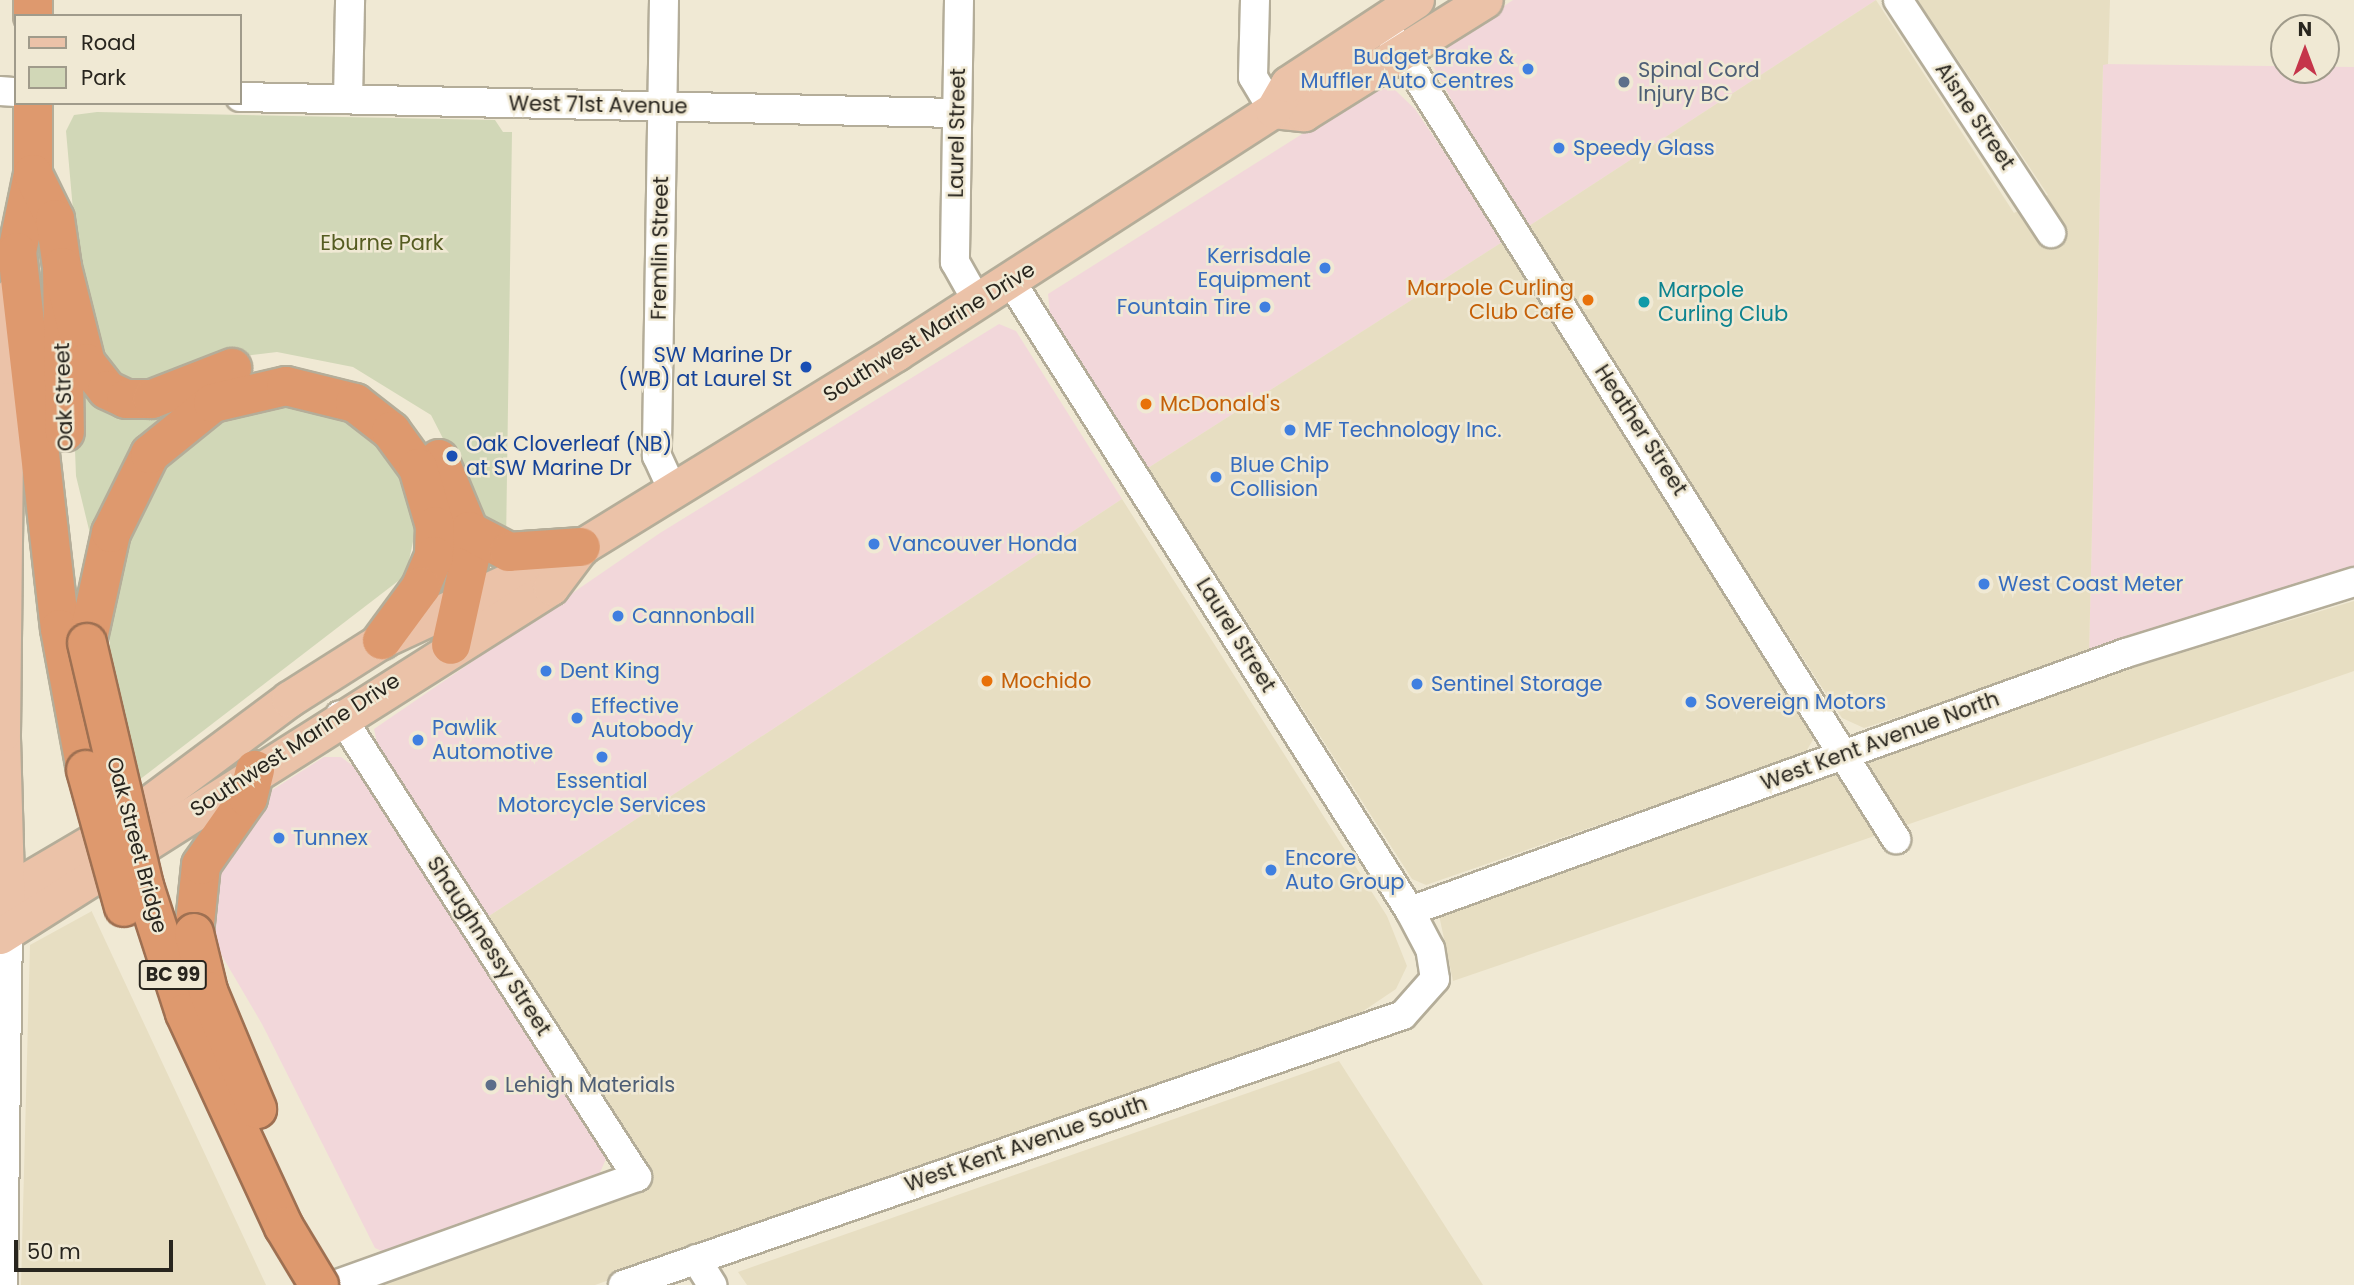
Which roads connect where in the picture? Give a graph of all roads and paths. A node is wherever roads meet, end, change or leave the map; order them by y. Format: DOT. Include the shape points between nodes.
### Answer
graph roads {
  1 [pos="350,0"];
  2 [pos="664,0"];
  3 [pos="959,0"];
  4 [pos="1255,0"];
  5 [pos="1416,0"];
  6 [pos="1485,0"];
  7 [pos="1898,0"];
  8 [pos="1382,22"];
  9 [pos="1401,52"];
  10 [pos="242,97"];
  11 [pos="348,99"];
  12 [pos="33,105"];
  13 [pos="662,106"];
  14 [pos="1273,110"];
  15 [pos="957,113"];
  16 [pos="33,174"];
  17 [pos="2051,233"];
  18 [pos="17,252"];
  19 [pos="62,267"];
  20 [pos="1010,280"];
  21 [pos="977,301"];
  22 [pos="674,493"];
  23 [pos="469,531"];
  24 [pos="2,545"];
  25 [pos="581,547"];
  26 [pos="2354,582"];
  27 [pos="464,597"];
  28 [pos="80,630"];
  29 [pos="382,640"];
  30 [pos="451,645"];
  31 [pos="340,715"];
  32 [pos="1846,753"];
  33 [pos="255,770"];
  34 [pos="1896,839"];
  35 [pos="2,895"];
  36 [pos="1410,911"];
  37 [pos="4,933"];
  38 [pos="1425,997"];
  39 [pos="4,1121"];
  40 [pos="696,1259"];
  41 [pos="3,1285"];
  42 [pos="290,1285"];
  43 [pos="319,1285"];
  44 [pos="335,1285"];
  45 [pos="347,1285"];
  46 [pos="623,1285"];
  47 [pos="712,1285"];
  1 -- 11 [label="street"];
  2 -- 13 [label="street, Fremlin Street"];
  3 -- 15 [label="street, Laurel Street"];
  4 -- 14 [label="street" via="1253,77"];
  5 -- 8 [label="main road, Southwest Marine Drive"];
  6 -- 9 [label="main road"];
  7 -- 17 [label="street, Aisne Street"];
  8 -- 9 [label="street, Heather Street"];
  8 -- 14 [label="main road, Southwest Marine Drive" via="1287,84"];
  9 -- 14 [label="main road" via="1304,113"];
  9 -- 32 [label="street, Heather Street"];
  10 -- 11 [label="street, West 71st Avenue"];
  11 -- 13 [label="street, West 71st Avenue"];
  12 -- 16 [label="highway, Oak Street / BC 99"];
  13 -- 15 [label="street, West 71st Avenue"];
  13 -- 22 [label="street, Fremlin Street" via="657,456"];
  14 -- 20 [label="main road, Southwest Marine Drive"];
  15 -- 21 [label="street, Laurel Street" via="955,262"];
  16 -- 18 [label="highway, Oak Street / BC 99"];
  16 -- 19 [label="highway, Oak Street / BC 99" via="55,219"];
  18 -- 24 [label="main road, Oak Street" via="6,366"];
  18 -- 28 [label="highway, Oak Street / BC 99"];
  19 -- 23 [label="highway" via="86,363 107,390 126,399 152,399 265,362 310,363 348,373 386,394 428,439"];
  19 -- 28 [label="highway, Oak Street / BC 99" via="66,463"];
  20 -- 21 [label="main road, Southwest Marine Drive"];
  20 -- 36 [label="street, Laurel Street"];
  21 -- 22 [label="main road, Southwest Marine Drive"];
  22 -- 25 [label="main road, Southwest Marine Drive"];
  23 -- 25 [label="highway" via="509,552"];
  23 -- 27 [label="highway"];
  24 -- 35 [label="main road, Oak Street"];
  25 -- 27 [label="main road, Southwest Marine Drive"];
  25 -- 30 [label="main road, Southwest Marine Drive" via="551,587"];
  26 -- 32 [label="street, West Kent Avenue North" via="2126,653"];
  27 -- 29 [label="main road, Southwest Marine Drive"];
  27 -- 30 [label="highway"];
  28 -- 29 [label="highway" via="121,503 150,454 213,403 286,386 355,403 391,431 418,468 433,518 434,556 421,587"];
  28 -- 42 [label="highway, Oak Street Bridge / BC 99, bridge" via="99,822 163,1020 205,1121"];
  28 -- 43 [label="highway, Oak Street Bridge / BC 99, bridge" via="144,886 185,1013 284,1227"];
  29 -- 35 [label="main road, Southwest Marine Drive" via="289,699 116,828"];
  30 -- 31 [label="main road, Southwest Marine Drive"];
  31 -- 33 [label="main road, Southwest Marine Drive"];
  31 -- 44 [label="street, Shaughnessy Street" via="637,1177"];
  32 -- 34 [label="street, Heather Street"];
  32 -- 36 [label="street, West Kent Avenue North"];
  33 -- 37 [label="main road, Southwest Marine Drive"];
  33 -- 45 [label="highway, bridge" via="248,798 201,865 194,933 237,1065"];
  35 -- 37 [label="main road, Oak Street"];
  36 -- 38 [label="street, Laurel Street" via="1433,962 1435,979"];
  37 -- 39 [label="street, Oak Street"];
  38 -- 40 [label="street, West Kent Avenue South" via="1403,1015"];
  39 -- 41 [label="street, Oak Street"];
  40 -- 46 [label="street, West Kent Avenue South"];
  40 -- 47 [label="street"];
}
